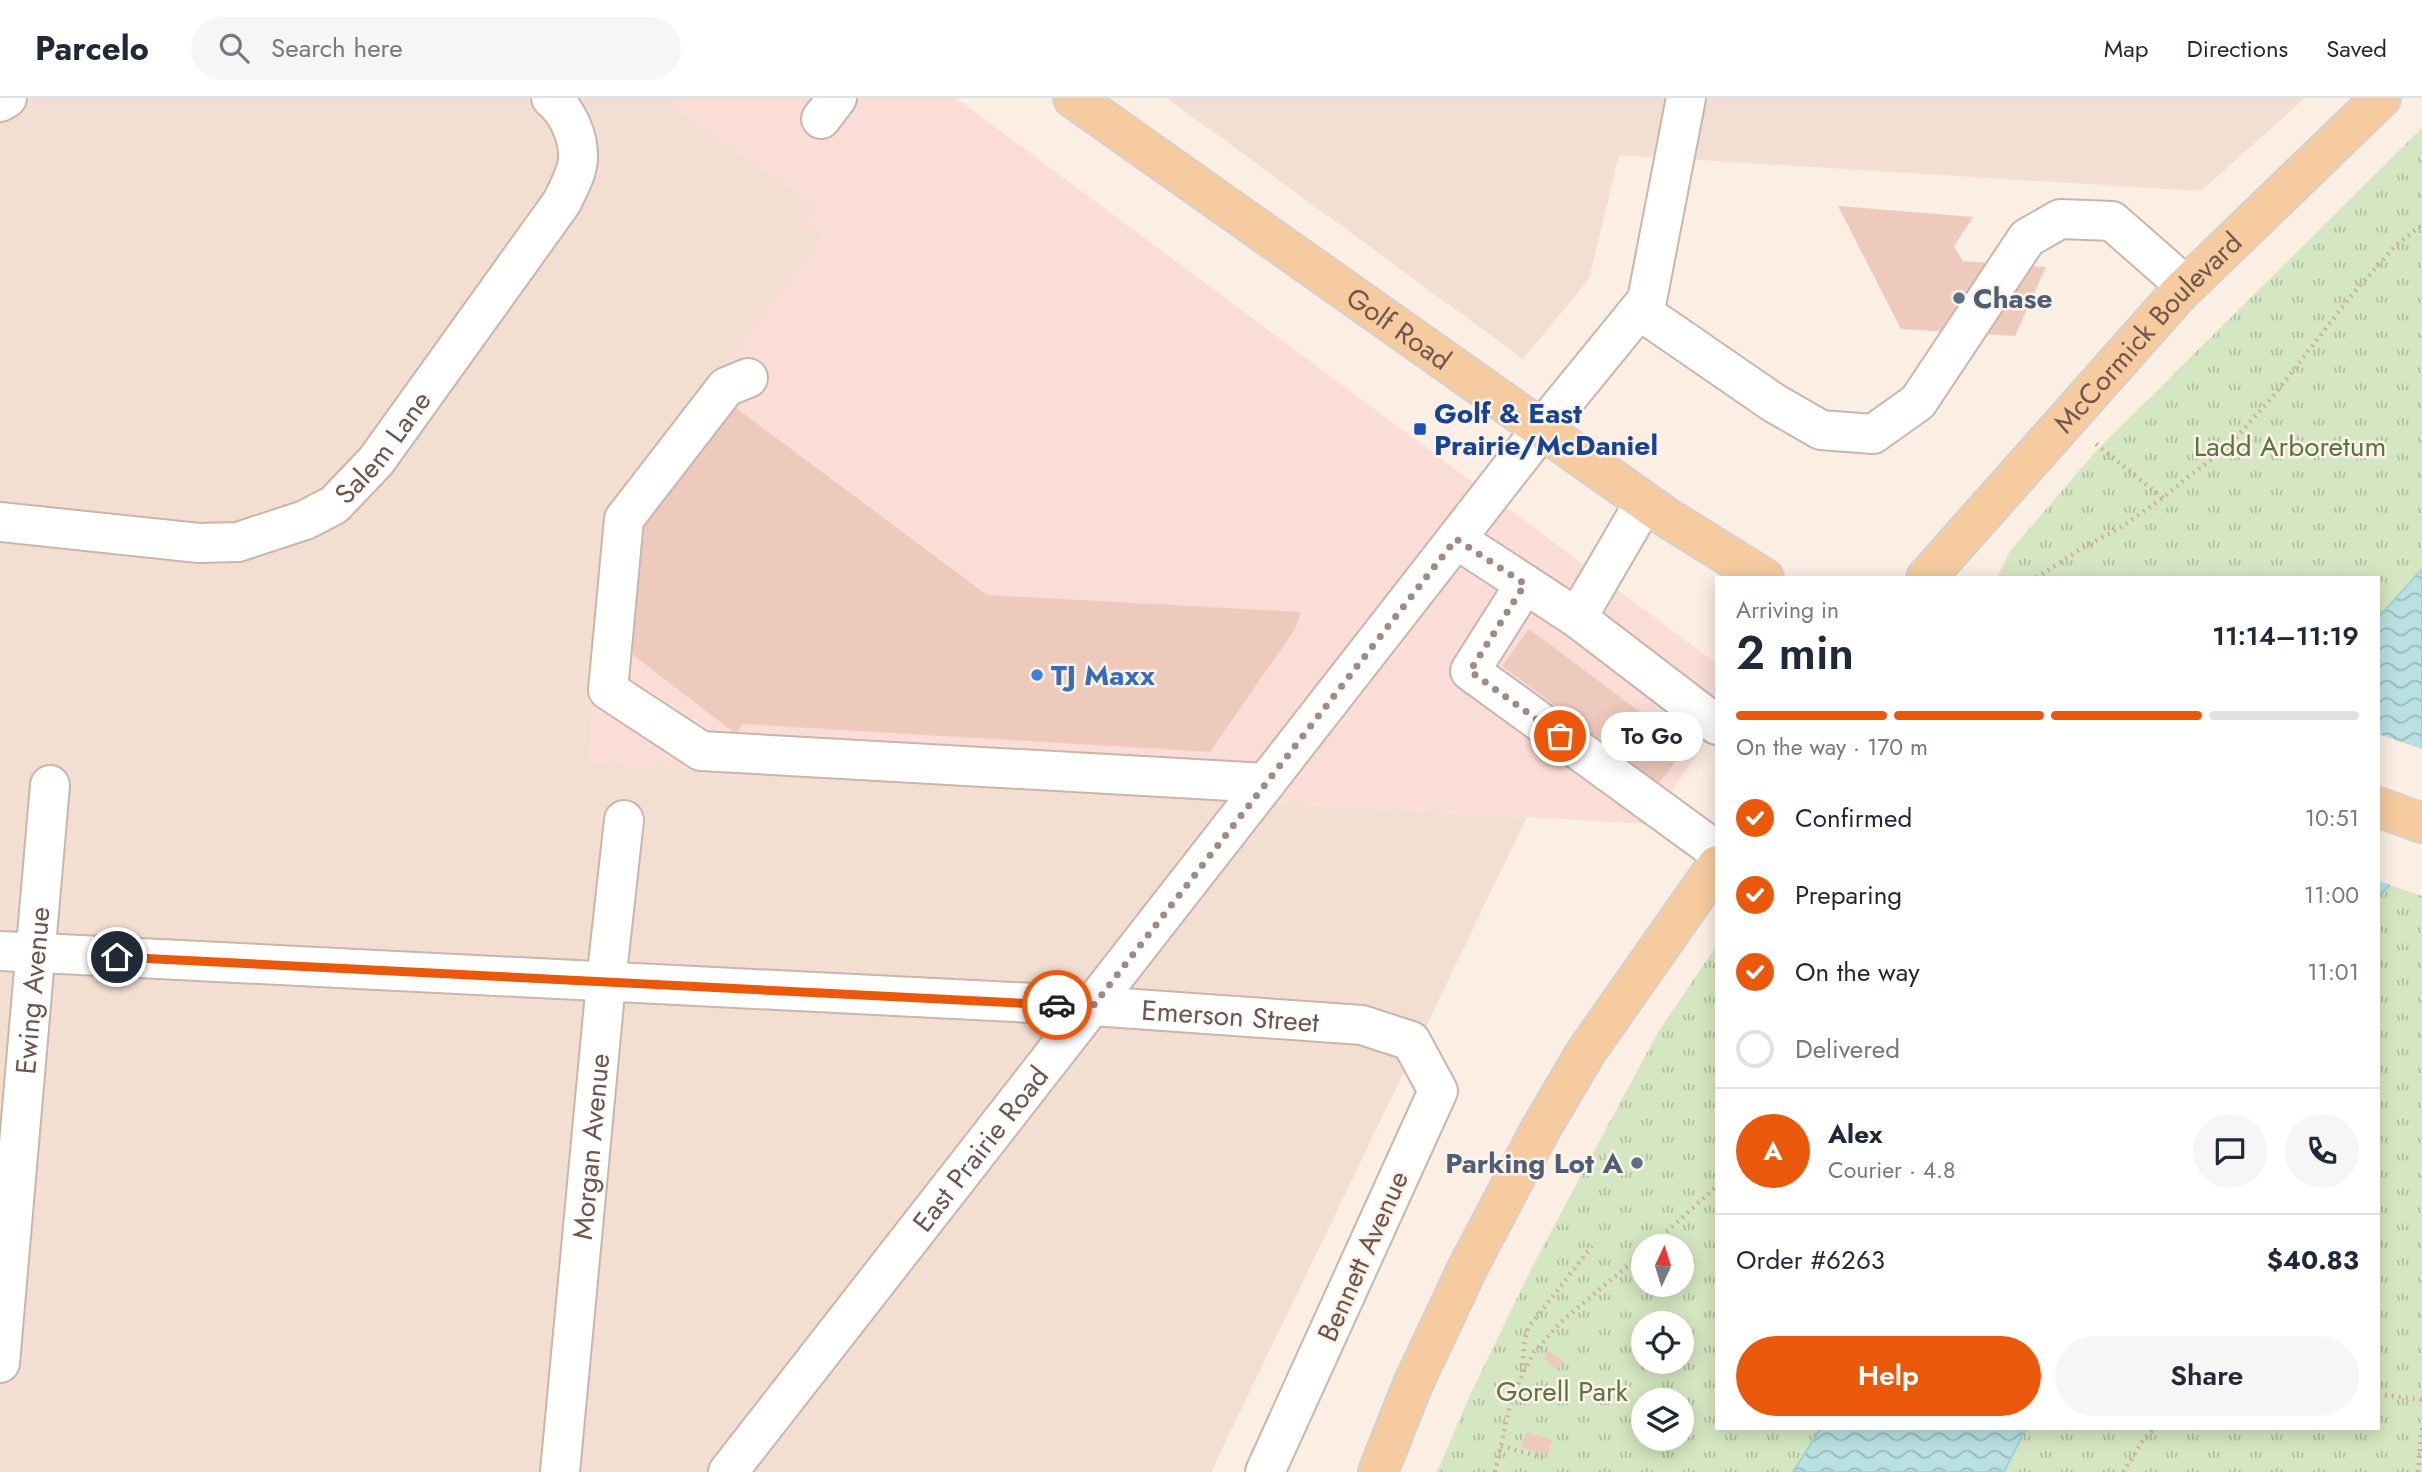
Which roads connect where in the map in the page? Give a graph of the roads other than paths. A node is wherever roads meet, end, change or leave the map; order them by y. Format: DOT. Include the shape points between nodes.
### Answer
graph roads {
  1 [pos="7,98"];
  2 [pos="551,98"];
  3 [pos="1073,98"];
  4 [pos="1686,98"];
  5 [pos="2381,98"];
  6 [pos="0,102"];
  7 [pos="2186,286"];
  8 [pos="1639,310"];
  9 [pos="748,378"];
  10 [pos="1541,430"];
  11 [pos="1644,503"];
  12 [pos="0,522"];
  13 [pos="1456,539"];
  14 [pos="1725,565"];
  15 [pos="1758,576"];
  16 [pos="1928,576"];
  17 [pos="1525,584"];
  18 [pos="1577,618"];
  19 [pos="1715,723"];
  20 [pos="1266,783"];
  21 [pos="50,785"];
  22 [pos="2380,808"];
  23 [pos="624,820"];
  24 [pos="2422,823"];
  25 [pos="1715,850"];
  26 [pos="1715,868"];
  27 [pos="18,952"];
  28 [pos="606,982"];
  29 [pos="1093,1006"];
  30 [pos="1411,1041"];
  31 [pos="0,1363"];
  32 [pos="561,1472"];
  33 [pos="728,1472"];
  34 [pos="1265,1472"];
  35 [pos="1378,1472"];
  1 -- 6 [label="street"];
  2 -- 12 [label="street, Salem Lane" via="572,126 578,161 562,202 376,461 334,505 305,520 238,542 199,543"];
  3 -- 10 [label="main road, Golf Road"];
  4 -- 8 [label="street, East Prairie Road" via="1647,300"];
  5 -- 7 [label="main road, McCormick Boulevard"];
  7 -- 8 [label="street" via="2112,222 2060,219 2027,238 1918,402 1873,435 1821,430 1773,404"];
  7 -- 16 [label="main road, McCormick Boulevard"];
  8 -- 10 [label="street, East Prairie Road"];
  9 -- 20 [label="street" via="726,387 624,519 608,690 701,751"];
  10 -- 11 [label="main road, Golf Road"];
  10 -- 13 [label="street, East Prairie Road"];
  11 -- 14 [label="main road, Golf Road"];
  11 -- 18 [label="street"];
  13 -- 17 [label="street"];
  13 -- 20 [label="street, East Prairie Road"];
  14 -- 15 [label="main road, Golf Road"];
  17 -- 18 [label="street"];
  17 -- 25 [label="street" via="1470,671"];
  18 -- 19 [label="street"];
  20 -- 29 [label="street, East Prairie Road"];
  21 -- 27 [label="street, Ewing Avenue"];
  22 -- 24 [label="main road"];
  23 -- 28 [label="street, Morgan Avenue"];
  26 -- 35 [label="main road" via="1586,1052 1540,1130 1468,1267"];
  27 -- 28 [label="street, Emerson Street"];
  27 -- 31 [label="street, Ewing Avenue"];
  28 -- 29 [label="street, Emerson Street"];
  28 -- 32 [label="street, Morgan Avenue"];
  29 -- 30 [label="street, Emerson Street" via="1362,1025"];
  29 -- 33 [label="street, East Prairie Road"];
  30 -- 34 [label="street, Bennett Avenue" via="1438,1091"];
}
